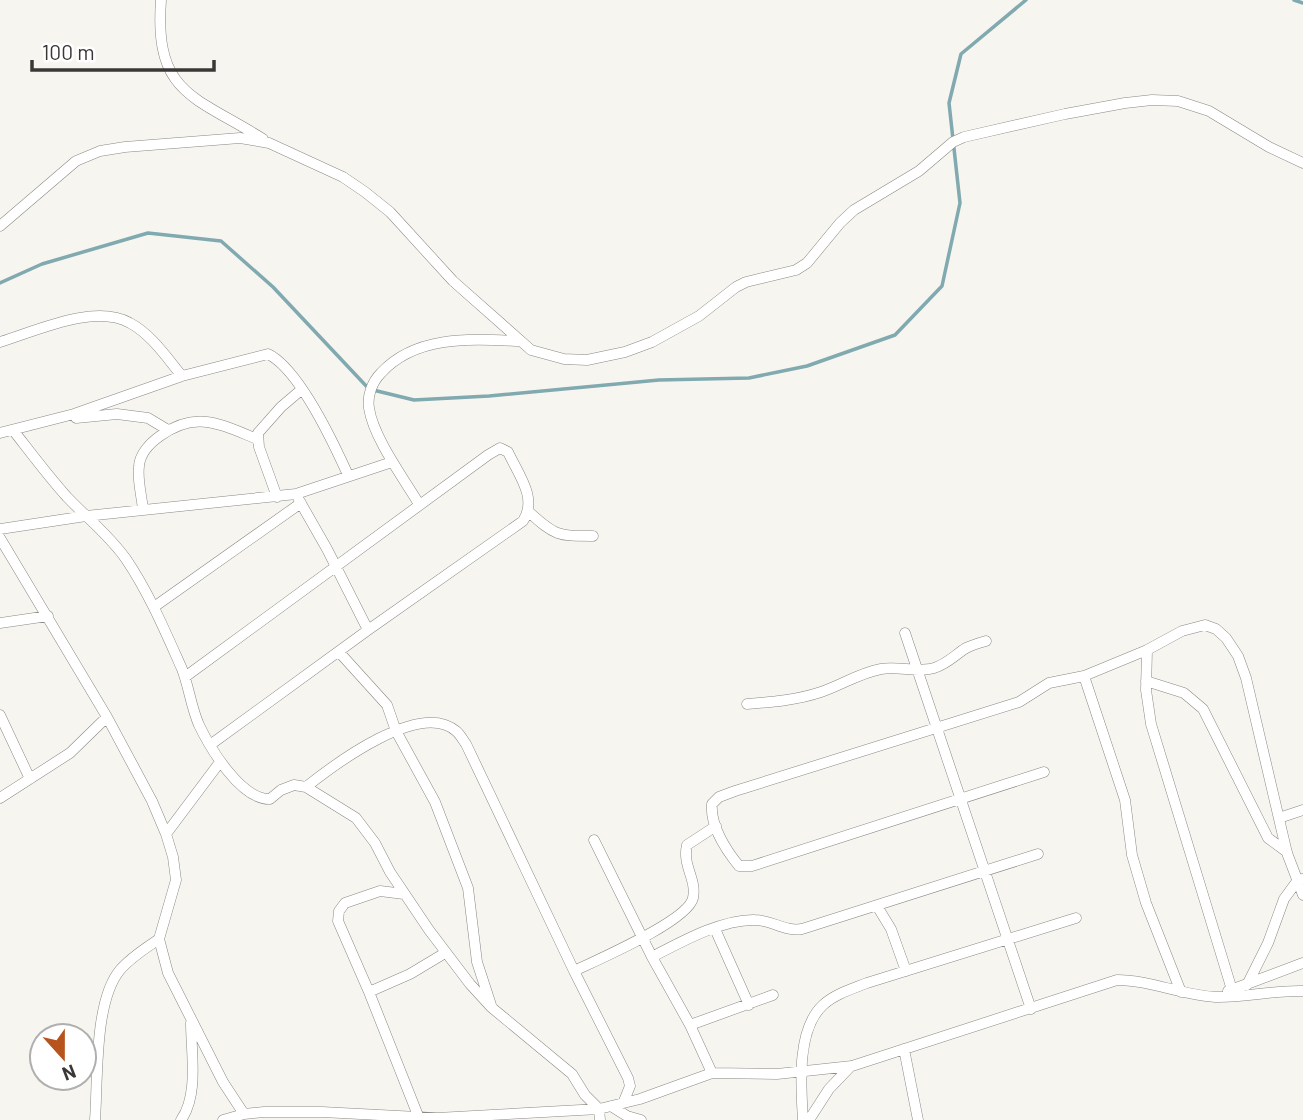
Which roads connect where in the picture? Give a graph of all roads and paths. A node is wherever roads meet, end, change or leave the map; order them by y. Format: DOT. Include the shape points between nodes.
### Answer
graph roads {
  1 [pos="161,0"];
  2 [pos="269,143"];
  3 [pos="1303,163"];
  4 [pos="0,226"];
  5 [pos="518,341"];
  6 [pos="0,342"];
  7 [pos="182,376"];
  8 [pos="302,390"];
  9 [pos="51,420"];
  10 [pos="13,430"];
  11 [pos="169,430"];
  12 [pos="0,433"];
  13 [pos="257,439"];
  14 [pos="392,462"];
  15 [pos="348,475"];
  16 [pos="277,496"];
  17 [pos="299,499"];
  18 [pos="419,504"];
  19 [pos="143,510"];
  20 [pos="529,512"];
  21 [pos="86,516"];
  22 [pos="0,528"];
  23 [pos="593,536"];
  24 [pos="0,538"];
  25 [pos="336,567"];
  26 [pos="154,607"];
  27 [pos="48,616"];
  28 [pos="0,623"];
  29 [pos="368,630"];
  30 [pos="905,633"];
  31 [pos="986,641"];
  32 [pos="1147,650"];
  33 [pos="339,652"];
  34 [pos="916,670"];
  35 [pos="1084,676"];
  36 [pos="185,677"];
  37 [pos="1146,681"];
  38 [pos="747,704"];
  39 [pos="0,715"];
  40 [pos="107,717"];
  41 [pos="935,729"];
  42 [pos="396,731"];
  43 [pos="210,745"];
  44 [pos="220,762"];
  45 [pos="1044,772"];
  46 [pos="30,779"];
  47 [pos="306,788"];
  48 [pos="0,798"];
  49 [pos="959,799"];
  50 [pos="1303,810"];
  51 [pos="1279,818"];
  52 [pos="716,826"];
  53 [pos="166,834"];
  54 [pos="594,840"];
  55 [pos="1287,853"];
  56 [pos="1038,854"];
  57 [pos="984,872"];
  58 [pos="1301,880"];
  59 [pos="404,894"];
  60 [pos="1303,895"];
  61 [pos="877,906"];
  62 [pos="1076,918"];
  63 [pos="715,929"];
  64 [pos="643,937"];
  65 [pos="159,939"];
  66 [pos="1007,940"];
  67 [pos="445,953"];
  68 [pos="652,957"];
  69 [pos="1303,963"];
  70 [pos="573,971"];
  71 [pos="906,971"];
  72 [pos="1247,985"];
  73 [pos="1231,990"];
  74 [pos="1303,991"];
  75 [pos="369,992"];
  76 [pos="1181,992"];
  77 [pos="773,995"];
  78 [pos="1215,997"];
  79 [pos="749,1005"];
  80 [pos="491,1007"];
  81 [pos="1031,1009"];
  82 [pos="191,1019"];
  83 [pos="690,1025"];
  84 [pos="904,1049"];
  85 [pos="852,1066"];
  86 [pos="799,1072"];
  87 [pos="712,1073"];
  88 [pos="624,1101"];
  89 [pos="611,1106"];
  90 [pos="599,1109"];
  91 [pos="244,1114"];
  92 [pos="419,1118"];
  93 [pos="95,1120"];
  94 [pos="181,1120"];
  95 [pos="223,1120"];
  96 [pos="600,1120"];
  97 [pos="641,1120"];
  98 [pos="803,1120"];
  99 [pos="809,1120"];
  100 [pos="918,1120"];
  1 -- 2 [label="street" via="162,49 183,90"];
  2 -- 4 [label="street" via="218,139 88,155"];
  2 -- 5 [label="street" via="365,192"];
  3 -- 5 [label="street" via="1209,111 1178,101 1125,103 975,134 953,142 919,171 854,210 807,263 736,287 699,316 652,342 587,360 544,354"];
  5 -- 14 [label="street" via="447,341 417,349 387,366 369,395 369,409"];
  6 -- 7 [label="street" via="83,317 115,318 143,333"];
  7 -- 8 [label="street" via="268,354"];
  7 -- 9 [label="street"];
  8 -- 13 [label="street" via="263,427"];
  8 -- 15 [label="street"];
  9 -- 10 [label="street"];
  9 -- 11 [label="street" via="117,414 148,418"];
  10 -- 12 [label="street"];
  10 -- 21 [label="street"];
  11 -- 13 [label="street" via="201,420"];
  11 -- 19 [label="street" via="144,452 139,467"];
  13 -- 16 [label="street"];
  14 -- 15 [label="street"];
  14 -- 18 [label="street"];
  15 -- 17 [label="street"];
  16 -- 17 [label="street"];
  16 -- 19 [label="street"];
  17 -- 25 [label="street"];
  17 -- 26 [label="street"];
  18 -- 20 [label="street" via="500,448 508,452 524,485"];
  18 -- 25 [label="street"];
  19 -- 21 [label="street"];
  20 -- 23 [label="street" via="555,533"];
  20 -- 29 [label="street" via="510,531"];
  21 -- 22 [label="street"];
  21 -- 26 [label="street" via="127,561"];
  24 -- 27 [label="street"];
  25 -- 29 [label="street"];
  25 -- 36 [label="street"];
  26 -- 36 [label="street"];
  27 -- 28 [label="street"];
  27 -- 40 [label="street"];
  29 -- 33 [label="street"];
  30 -- 34 [label="street"];
  31 -- 34 [label="street" via="932,669"];
  32 -- 35 [label="street"];
  32 -- 37 [label="street"];
  32 -- 51 [label="street" via="1205,625 1226,638 1246,678"];
  33 -- 42 [label="street" via="387,705"];
  33 -- 43 [label="street"];
  34 -- 38 [label="street" via="900,667 866,672 798,699"];
  34 -- 41 [label="street"];
  35 -- 41 [label="street" via="1049,683 1019,702"];
  35 -- 76 [label="street" via="1125,800 1132,855 1146,903"];
  36 -- 43 [label="street" via="198,723"];
  37 -- 55 [label="street" via="1184,693 1203,709 1268,838"];
  37 -- 73 [label="street" via="1152,724"];
  39 -- 46 [label="street"];
  40 -- 46 [label="street" via="70,753"];
  40 -- 53 [label="street"];
  41 -- 49 [label="street"];
  41 -- 52 [label="street" via="727,794 712,804"];
  42 -- 47 [label="street" via="342,760"];
  42 -- 70 [label="street" via="426,722 456,730"];
  42 -- 80 [label="street" via="435,802 468,888 477,962"];
  43 -- 44 [label="street"];
  44 -- 47 [label="street" via="250,793 264,799 294,785"];
  44 -- 53 [label="street"];
  45 -- 49 [label="street"];
  46 -- 48 [label="street"];
  47 -- 59 [label="street" via="356,818"];
  49 -- 52 [label="street" via="744,867 730,854"];
  49 -- 57 [label="street"];
  50 -- 51 [label="street"];
  51 -- 55 [label="street"];
  52 -- 64 [label="street" via="687,845 684,855 693,900 685,912"];
  53 -- 65 [label="street" via="176,880"];
  54 -- 64 [label="street"];
  55 -- 58 [label="street"];
  56 -- 57 [label="street"];
  57 -- 61 [label="street"];
  57 -- 66 [label="street"];
  58 -- 60 [label="street"];
  58 -- 72 [label="street" via="1284,899"];
  59 -- 67 [label="street"];
  59 -- 75 [label="street" via="380,891 345,903 339,911 338,921"];
  61 -- 63 [label="street" via="794,930 758,920"];
  61 -- 71 [label="street"];
  62 -- 66 [label="street"];
  63 -- 68 [label="street"];
  63 -- 79 [label="street"];
  64 -- 68 [label="street"];
  64 -- 70 [label="street"];
  65 -- 82 [label="street" via="168,972"];
  65 -- 93 [label="street" via="128,962 109,986"];
  66 -- 71 [label="street"];
  66 -- 81 [label="street"];
  67 -- 75 [label="street"];
  67 -- 80 [label="street"];
  68 -- 83 [label="street"];
  69 -- 72 [label="street"];
  70 -- 88 [label="street" via="628,1077 631,1086"];
  71 -- 86 [label="street" via="837,995 822,1006 813,1020"];
  72 -- 73 [label="street"];
  73 -- 78 [label="street"];
  74 -- 78 [label="street"];
  75 -- 92 [label="street"];
  76 -- 78 [label="street"];
  76 -- 81 [label="street" via="1117,980"];
  77 -- 79 [label="street"];
  79 -- 83 [label="street"];
  80 -- 90 [label="street" via="572,1074"];
  81 -- 84 [label="street"];
  82 -- 91 [label="street"];
  82 -- 94 [label="street" via="191,1092"];
  83 -- 87 [label="street"];
  84 -- 85 [label="street"];
  84 -- 100 [label="street"];
  85 -- 86 [label="street"];
  85 -- 99 [label="street" via="829,1089"];
  86 -- 87 [label="street"];
  86 -- 98 [label="street"];
  87 -- 88 [label="street"];
  88 -- 89 [label="street"];
  89 -- 90 [label="street"];
  89 -- 97 [label="street"];
  90 -- 92 [label="street"];
  90 -- 96 [label="street"];
  91 -- 92 [label="street" via="294,1111"];
  91 -- 95 [label="street"];
}
